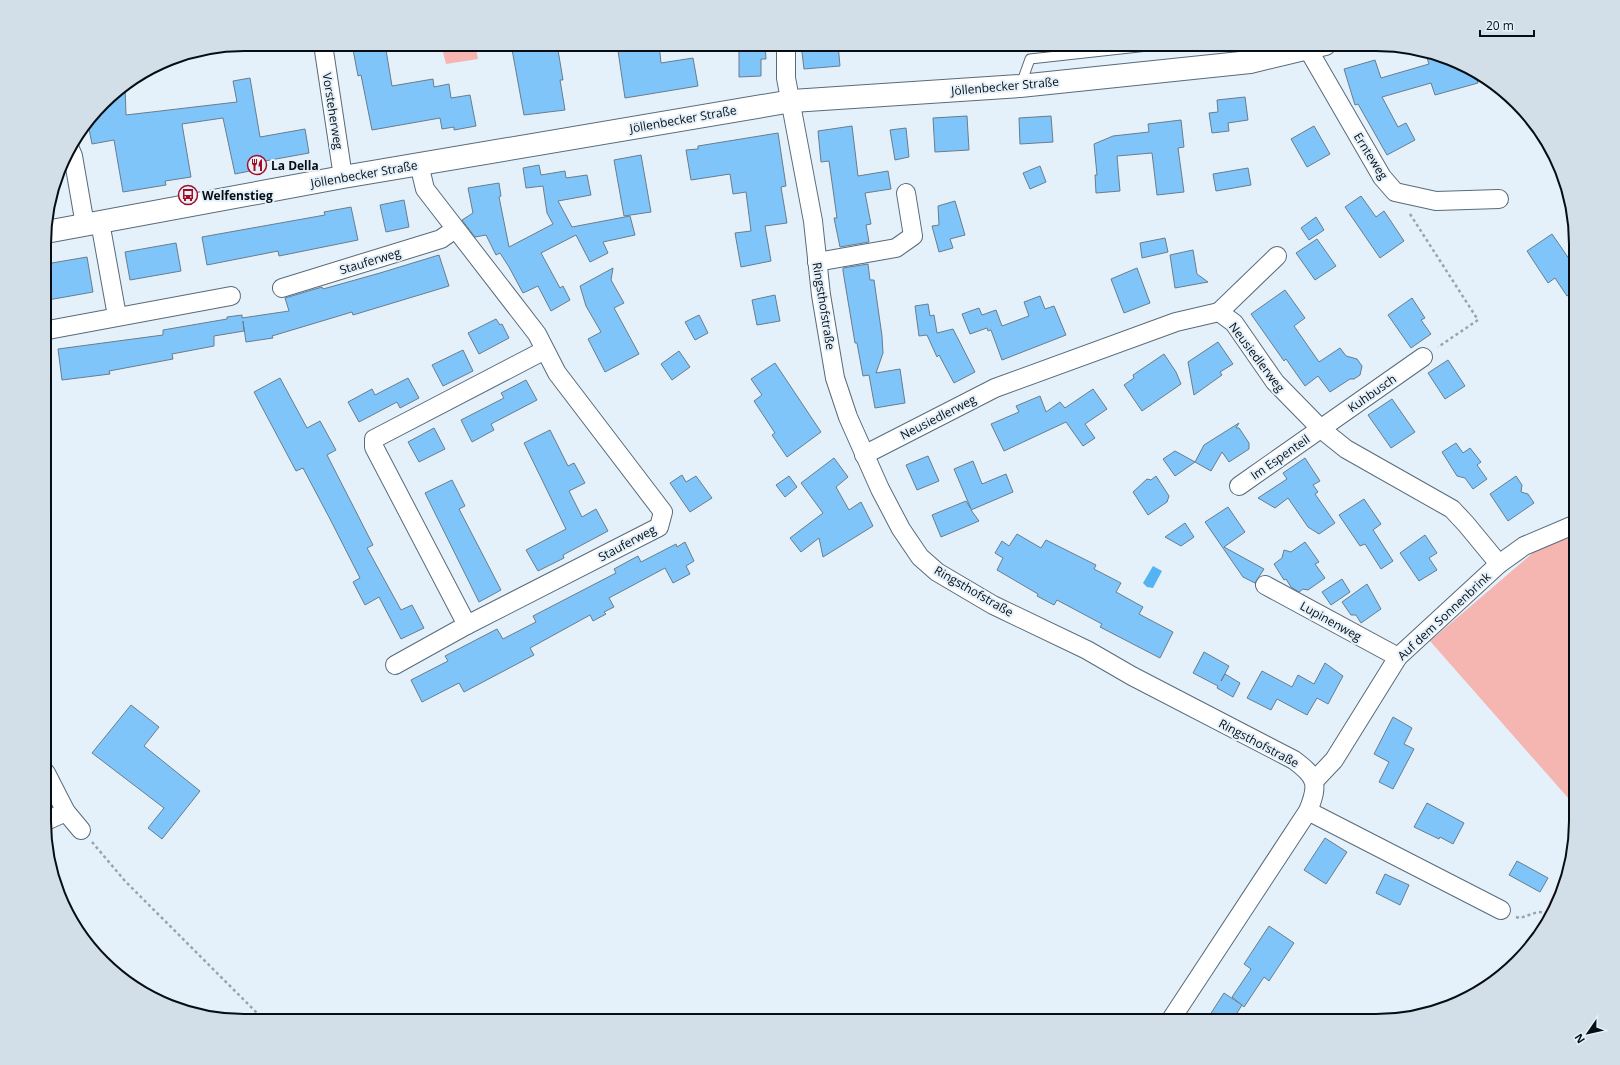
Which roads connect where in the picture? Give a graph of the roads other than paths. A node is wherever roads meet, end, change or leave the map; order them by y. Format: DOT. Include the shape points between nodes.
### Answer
graph roads {
  1 [pos="324,51"];
  2 [pos="786,51"];
  3 [pos="1103,51"];
  4 [pos="1293,51"];
  5 [pos="1316,51"];
  6 [pos="1020,86"];
  7 [pos="792,100"];
  8 [pos="73,155"];
  9 [pos="419,164"];
  10 [pos="343,177"];
  11 [pos="906,193"];
  12 [pos="1499,198"];
  13 [pos="92,224"];
  14 [pos="454,229"];
  15 [pos="51,231"];
  16 [pos="1277,256"];
  17 [pos="817,262"];
  18 [pos="282,288"];
  19 [pos="231,296"];
  20 [pos="1219,312"];
  21 [pos="116,316"];
  22 [pos="51,329"];
  23 [pos="545,350"];
  24 [pos="1423,357"];
  25 [pos="1321,429"];
  26 [pos="864,455"];
  27 [pos="1239,486"];
  28 [pos="1569,527"];
  29 [pos="1499,564"];
  30 [pos="1265,585"];
  31 [pos="467,625"];
  32 [pos="1398,657"];
  33 [pos="395,665"];
  34 [pos="1314,780"];
  35 [pos="51,783"];
  36 [pos="1308,811"];
  37 [pos="66,812"];
  38 [pos="51,819"];
  39 [pos="81,830"];
  40 [pos="1501,910"];
  41 [pos="1175,1014"];
  1 -- 10 [label="street, Vorsteherweg"];
  2 -- 7 [label="street, Ringsthofstraße" via="786,78"];
  3 -- 6 [label="lane" via="1030,59"];
  4 -- 6 [label="main road, Jöllenbecker Straße" via="1250,62"];
  5 -- 12 [label="street, Ernteweg" via="1382,177 1396,192 1436,201"];
  6 -- 7 [label="main road, Jöllenbecker Straße"];
  7 -- 9 [label="main road, Jöllenbecker Straße"];
  7 -- 17 [label="street, Ringsthofstraße" via="813,221"];
  8 -- 13 [label="street"];
  9 -- 10 [label="main road, Jöllenbecker Straße"];
  9 -- 14 [label="street, Stauferweg" via="425,189"];
  10 -- 13 [label="main road, Jöllenbecker Straße"];
  11 -- 17 [label="street" via="912,236 896,248"];
  13 -- 15 [label="main road, Jöllenbecker Straße"];
  13 -- 21 [label="street"];
  14 -- 18 [label="street, Stauferweg" via="441,239"];
  14 -- 23 [label="street, Stauferweg" via="536,334"];
  16 -- 20 [label="street"];
  17 -- 26 [label="street, Ringsthofstraße" via="835,378"];
  19 -- 21 [label="street"];
  20 -- 25 [label="street, Neusiedlerweg" via="1234,323 1274,382"];
  20 -- 26 [label="street, Neusiedlerweg" via="1176,322 995,388"];
  21 -- 22 [label="street"];
  23 -- 31 [label="street" via="374,440 374,447"];
  23 -- 31 [label="street, Stauferweg" via="556,373 662,512 659,527"];
  24 -- 25 [label="street, Kuhbusch"];
  25 -- 27 [label="street, Im Espenteil"];
  25 -- 29 [label="street, Neusiedlerweg" via="1346,450 1452,509"];
  26 -- 34 [label="street, Ringsthofstraße" via="901,529 920,557 937,572 993,605 1087,650 1294,760 1309,771"];
  28 -- 29 [label="street, Auf dem Sonnenbrink" via="1524,546"];
  29 -- 32 [label="street, Auf dem Sonnenbrink"];
  30 -- 32 [label="street, Lupinenweg"];
  31 -- 33 [label="street, Stauferweg"];
  32 -- 34 [label="street, Auf dem Sonnenbrink" via="1334,760"];
  34 -- 36 [label="street" via="1315,793"];
  35 -- 37 [label="street"];
  36 -- 40 [label="street"];
  36 -- 41 [label="street"];
  37 -- 38 [label="street"];
  37 -- 39 [label="street"];
}
